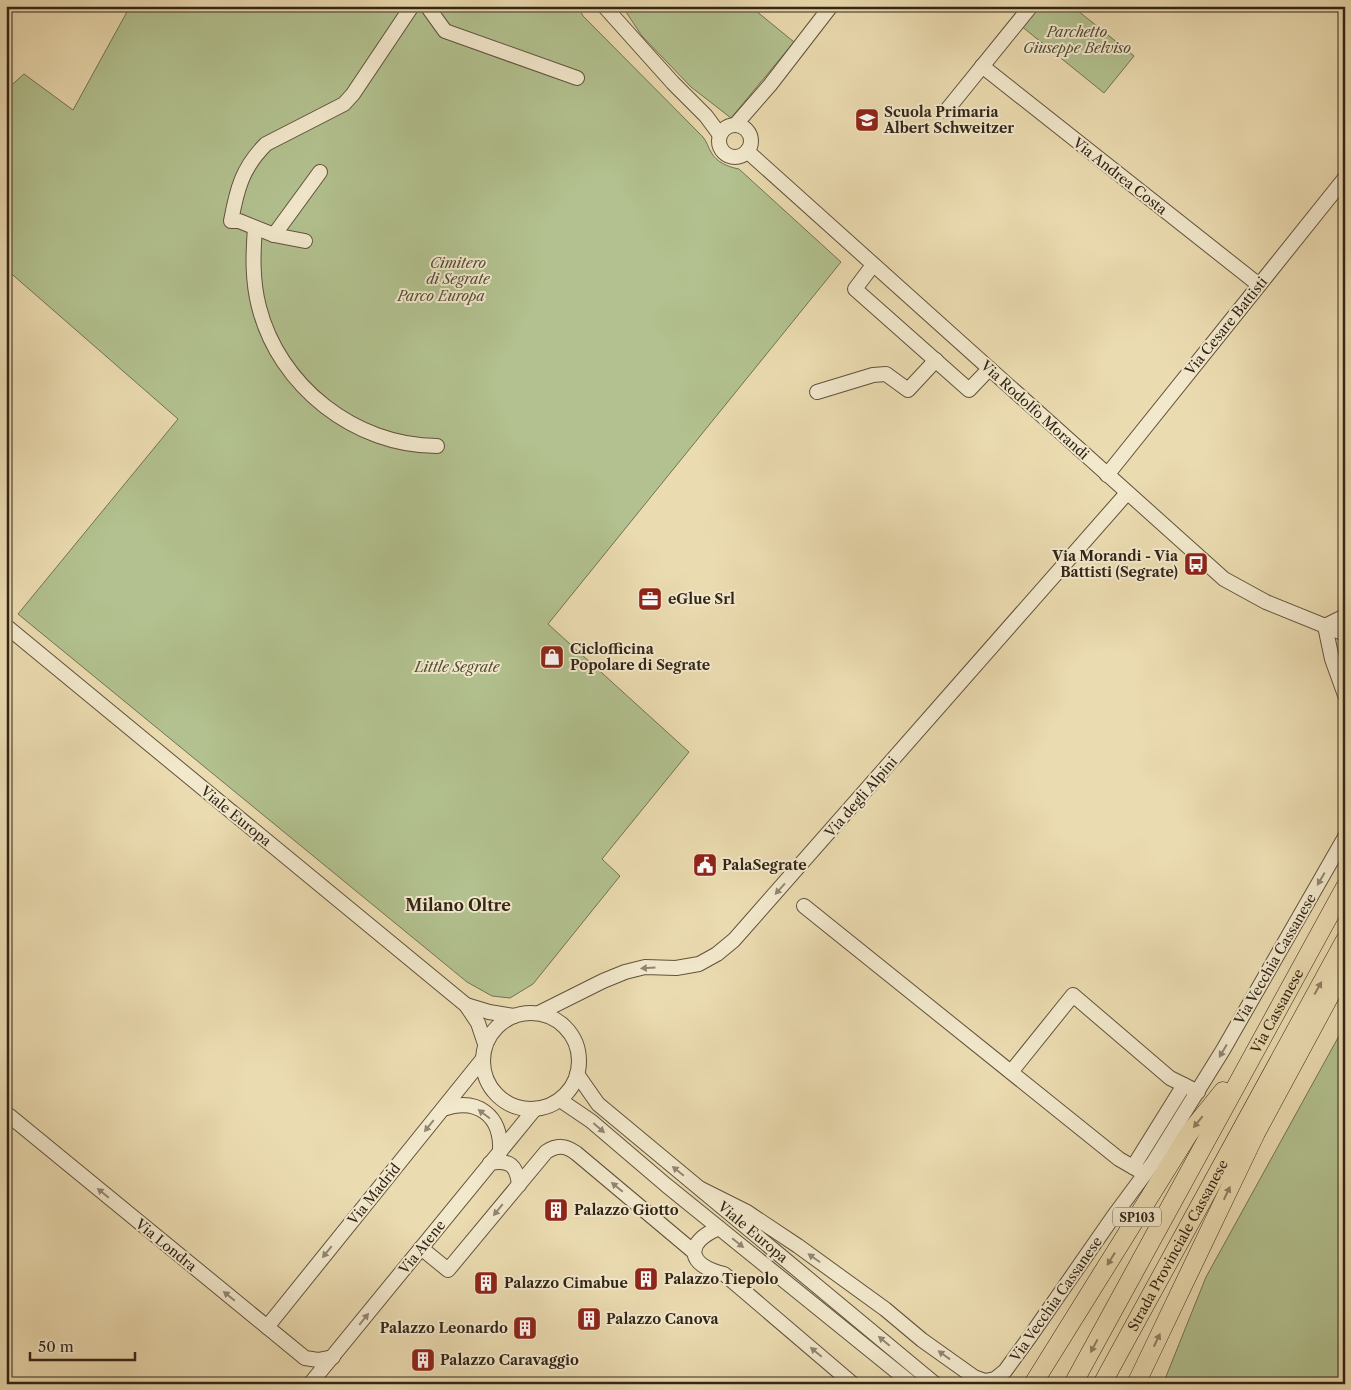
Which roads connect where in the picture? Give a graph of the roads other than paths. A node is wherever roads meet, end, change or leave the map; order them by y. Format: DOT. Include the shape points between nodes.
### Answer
graph roads {
  1 [pos="412,6"];
  2 [pos="427,6"];
  3 [pos="604,6"];
  4 [pos="831,6"];
  5 [pos="1031,6"];
  6 [pos="982,66"];
  7 [pos="577,78"];
  8 [pos="946,111"];
  9 [pos="728,128"];
  10 [pos="747,151"];
  11 [pos="320,172"];
  12 [pos="1345,178"];
  13 [pos="255,228"];
  14 [pos="274,235"];
  15 [pos="305,241"];
  16 [pos="873,265"];
  17 [pos="1259,286"];
  18 [pos="936,360"];
  19 [pos="989,368"];
  20 [pos="817,392"];
  21 [pos="437,446"];
  22 [pos="1107,475"];
  23 [pos="1127,492"];
  24 [pos="1345,616"];
  25 [pos="1325,626"];
  26 [pos="8,632"];
  27 [pos="1345,634"];
  28 [pos="1345,695"];
  29 [pos="1345,837"];
  30 [pos="1345,887"];
  31 [pos="804,906"];
  32 [pos="1338,908"];
  33 [pos="1345,940"];
  34 [pos="1345,968"];
  35 [pos="466,1005"];
  36 [pos="539,1013"];
  37 [pos="514,1016"];
  38 [pos="1303,1016"];
  39 [pos="485,1044"];
  40 [pos="1300,1052"];
  41 [pos="1250,1057"];
  42 [pos="482,1060"];
  43 [pos="1011,1072"];
  44 [pos="577,1074"];
  45 [pos="1184,1085"];
  46 [pos="1198,1092"];
  47 [pos="560,1100"];
  48 [pos="1253,1108"];
  49 [pos="443,1109"];
  50 [pos="534,1110"];
  51 [pos="6,1113"];
  52 [pos="1209,1134"];
  53 [pos="500,1152"];
  54 [pos="490,1163"];
  55 [pos="1139,1171"];
  56 [pos="519,1185"];
  57 [pos="701,1189"];
  58 [pos="719,1228"];
  59 [pos="421,1248"];
  60 [pos="694,1252"];
  61 [pos="266,1327"];
  62 [pos="333,1357"];
  63 [pos="304,1358"];
  64 [pos="310,1384"];
  65 [pos="854,1384"];
  66 [pos="912,1384"];
  67 [pos="935,1384"];
  68 [pos="1033,1384"];
  69 [pos="1073,1384"];
  70 [pos="1102,1384"];
  71 [pos="1136,1384"];
  1 -- 13 [label="street" via="344,104 266,144 245,169 231,221"];
  2 -- 7 [label="street" via="445,31"];
  3 -- 9 [label="street" via="666,76"];
  4 -- 9 [label="street" via="770,85"];
  5 -- 6 [label="street"];
  6 -- 8 [label="street"];
  6 -- 17 [label="street, Via Andrea Costa"];
  9 -- 10 [label="street" via="742,126 750,133 751,144"];
  9 -- 10 [label="street" via="719,144 725,154 735,157"];
  10 -- 16 [label="street, Via Rodolfo Morandi"];
  11 -- 14 [label="street"];
  12 -- 17 [label="street, Via Cesare Battisti"];
  13 -- 14 [label="street"];
  13 -- 21 [label="street" via="253,278 259,307 267,332 297,380 324,406 366,432 416,446"];
  14 -- 15 [label="street"];
  16 -- 18 [label="street" via="855,289"];
  16 -- 19 [label="street, Via Rodolfo Morandi"];
  17 -- 22 [label="street, Via Cesare Battisti"];
  18 -- 19 [label="street" via="969,390"];
  18 -- 20 [label="street" via="908,390 886,374"];
  19 -- 22 [label="street, Via Rodolfo Morandi"];
  22 -- 23 [label="street, Via Rodolfo Morandi"];
  23 -- 25 [label="street, Via Rodolfo Morandi" via="1230,583"];
  23 -- 36 [label="street, Via degli Alpini, one-way" via="734,940 699,964 676,968 645,967 625,972"];
  24 -- 25 [label="street"];
  25 -- 27 [label="street, Via Rodolfo Morandi"];
  25 -- 28 [label="street"];
  26 -- 35 [label="street, Viale Europa"];
  29 -- 46 [label="street, Via Vecchia Cassanese, one-way"];
  30 -- 32 [label="main road, Via Cassanese"];
  31 -- 43 [label="street"];
  32 -- 41 [label="main road, Via Cassanese / SP103"];
  38 -- 33 [label="main road, Via Cassanese, one-way"];
  34 -- 40 [label="main road"];
  35 -- 37 [label="street, Viale Europa"];
  35 -- 39 [label="street, Viale Europa" via="478,1023"];
  36 -- 37 [label="street, Viale Europa"];
  36 -- 44 [label="street" via="558,1021 572,1035 578,1054"];
  37 -- 39 [label="street, Viale Europa" via="496,1027"];
  38 -- 40 [label="main road"];
  38 -- 48 [label="main road, Via Cassanese"];
  39 -- 42 [label="street, Viale Europa"];
  71 -- 40 [label="main road, one-way" via="1232,1181"];
  41 -- 52 [label="main road, Via Cassanese / SP103"];
  41 -- 68 [label="main road, SP103, one-way" via="1190,1132"];
  42 -- 49 [label="street, Via Madrid"];
  42 -- 50 [label="street, Viale Europa" via="486,1080 497,1096 514,1107"];
  43 -- 45 [label="street" via="1073,995 1170,1078"];
  43 -- 55 [label="street" via="1119,1159"];
  44 -- 47 [label="street" via="571,1088"];
  57 -- 44 [label="street, Viale Europa, one-way" via="598,1104"];
  45 -- 46 [label="street"];
  45 -- 55 [label="street"];
  46 -- 55 [label="street, Via Vecchia Cassanese"];
  47 -- 50 [label="street"];
  47 -- 58 [label="street, Viale Europa, one-way" via="591,1121"];
  48 -- 70 [label="main road, Strada Provinciale Cassanese"];
  53 -- 49 [label="street, one-way" via="500,1137 487,1114 471,1105"];
  49 -- 61 [label="street, Via Madrid, one-way"];
  50 -- 53 [label="street, Via Atene"];
  61 -- 51 [label="street, Via Londra, one-way"];
  52 -- 69 [label="main road, Strada Provinciale Cassanese / SP103, one-way"];
  53 -- 54 [label="street, Via Atene"];
  54 -- 56 [label="street" via="510,1164 518,1172"];
  54 -- 59 [label="street, Via Atene"];
  55 -- 57 [label="street, Via Vecchia Cassanese, one-way" via="1005,1371 990,1381 974,1377 885,1309 754,1217"];
  56 -- 59 [label="street, one-way" via="448,1270"];
  60 -- 56 [label="street, one-way" via="567,1147 556,1146 546,1152"];
  67 -- 57 [label="street, Viale Europa, one-way"];
  58 -- 60 [label="street" via="702,1236"];
  58 -- 66 [label="street, Viale Europa, one-way"];
  62 -- 59 [label="street, Via Atene, one-way"];
  65 -- 60 [label="street, one-way" via="724,1274 710,1271 698,1263"];
  61 -- 63 [label="street, Via Londra"];
  62 -- 63 [label="street"];
  62 -- 64 [label="street, Via Atene"];
  63 -- 64 [label="street"];
}
